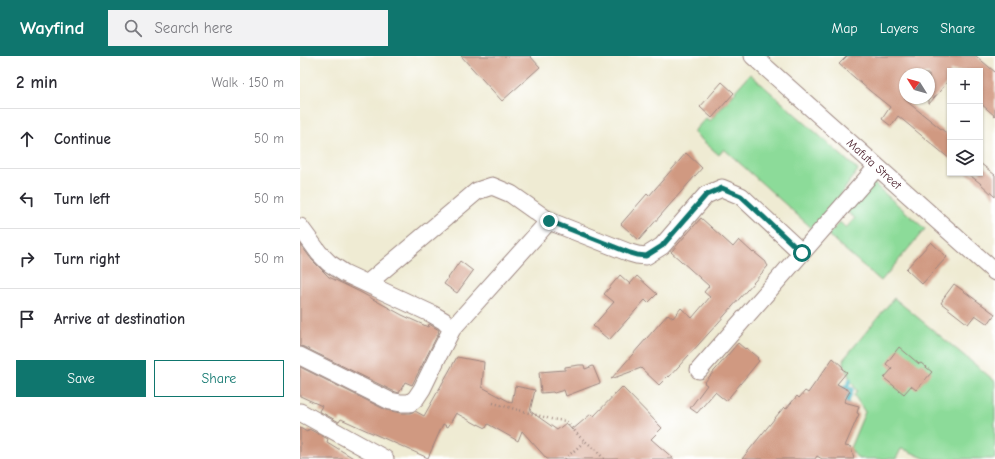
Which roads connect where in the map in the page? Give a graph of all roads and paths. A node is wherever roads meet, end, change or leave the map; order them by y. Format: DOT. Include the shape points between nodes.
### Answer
graph roads {
  1 [pos="753,56"];
  2 [pos="877,167"];
  3 [pos="549,221"];
  4 [pos="300,227"];
  5 [pos="802,253"];
  6 [pos="995,272"];
  7 [pos="368,283"];
  8 [pos="452,329"];
  9 [pos="300,356"];
  10 [pos="699,370"];
  11 [pos="493,403"];
  12 [pos="300,412"];
  13 [pos="585,441"];
  14 [pos="385,459"];
  15 [pos="565,459"];
  16 [pos="604,459"];
  1 -- 2 [label="street, Mafuta Street"];
  2 -- 5 [label="street"];
  2 -- 6 [label="street, Mafuta Street"];
  3 -- 5 [label="street" via="630,253 646,256 662,246 706,195 722,188 741,196"];
  3 -- 7 [label="street" via="505,191 492,186 477,190"];
  3 -- 8 [label="street"];
  4 -- 7 [label="street" via="329,263 344,273"];
  5 -- 10 [label="street"];
  7 -- 8 [label="street" via="444,321"];
  8 -- 9 [label="street" via="422,389 410,403 390,400"];
  11 -- 13 [label="path" via="566,421"];
  12 -- 14 [label="street"];
  13 -- 15 [label="path"];
  13 -- 16 [label="path"];
}
